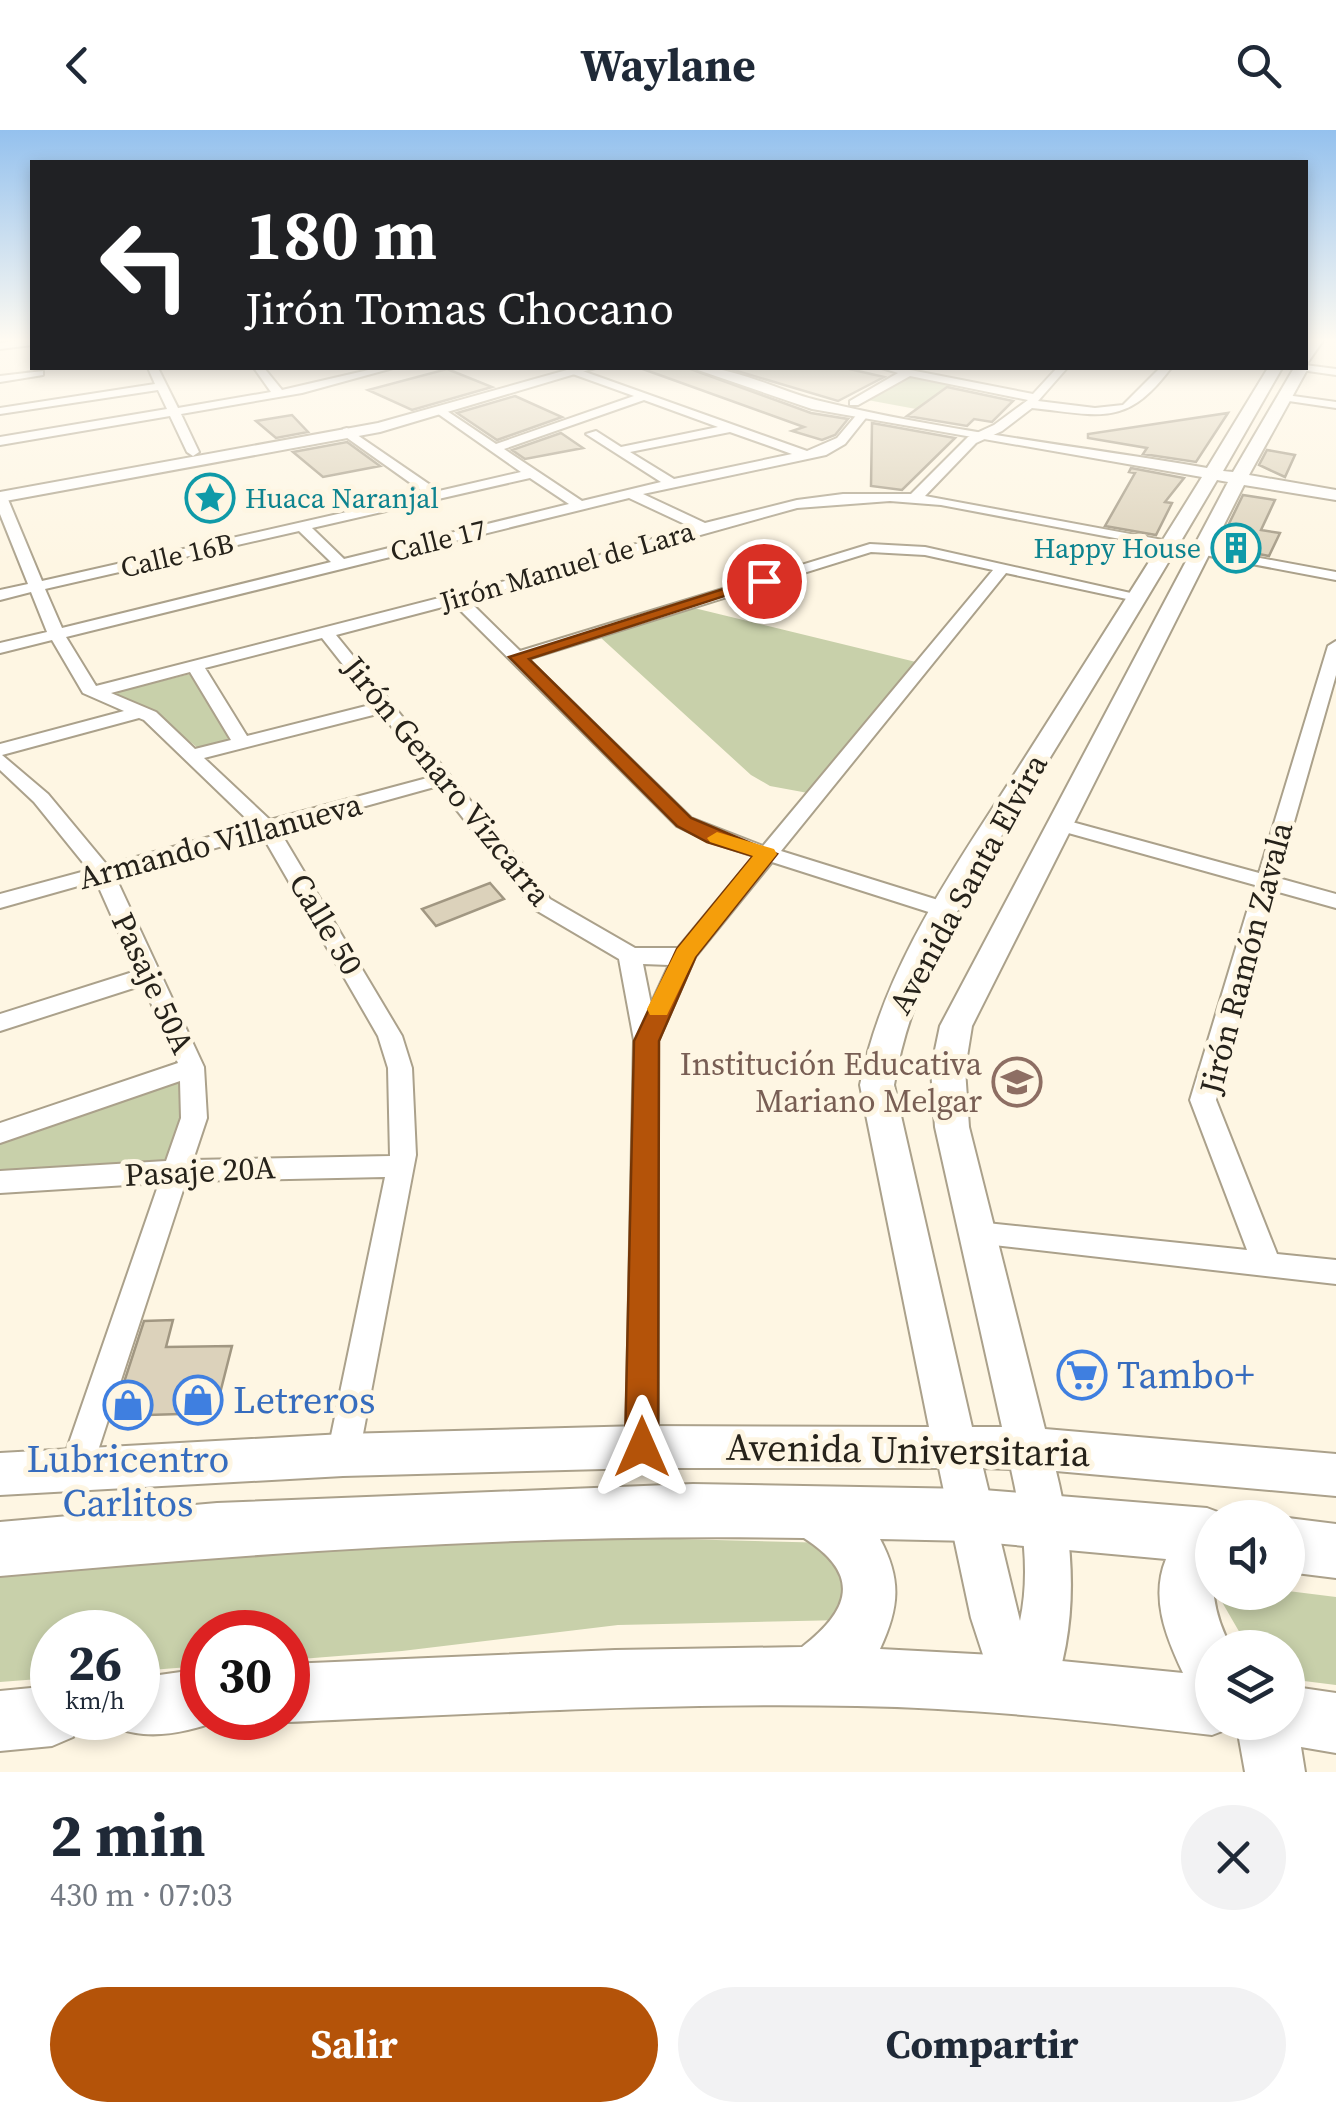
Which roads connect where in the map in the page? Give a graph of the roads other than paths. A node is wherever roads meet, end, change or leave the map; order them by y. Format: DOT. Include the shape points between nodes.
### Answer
graph roads {
  1 [pos="151,416"];
  2 [pos="176,416"];
  3 [pos="379,416"];
  4 [pos="419,416"];
  5 [pos="447,416"];
  6 [pos="590,416"];
  7 [pos="695,416"];
  8 [pos="855,416"];
  9 [pos="896,416"];
  10 [pos="1013,416"];
  11 [pos="1253,416"];
  12 [pos="1272,416"];
  13 [pos="730,428"];
  14 [pos="346,432"];
  15 [pos="991,432"];
  16 [pos="592,434"];
  17 [pos="0,440"];
  18 [pos="494,449"];
  19 [pos="618,451"];
  20 [pos="193,452"];
  21 [pos="806,455"];
  22 [pos="1228,472"];
  23 [pos="529,474"];
  24 [pos="672,483"];
  25 [pos="0,486"];
  26 [pos="1336,486"];
  27 [pos="630,494"];
  28 [pos="436,495"];
  29 [pos="1336,495"];
  30 [pos="0,497"];
  31 [pos="916,497"];
  32 [pos="580,506"];
  33 [pos="302,526"];
  34 [pos="704,528"];
  35 [pos="1168,544"];
  36 [pos="10,545"];
  37 [pos="1202,550"];
  38 [pos="341,564"];
  39 [pos="1002,567"];
  40 [pos="1336,576"];
  41 [pos="35,588"];
  42 [pos="0,595"];
  43 [pos="1136,596"];
  44 [pos="458,598"];
  45 [pos="325,631"];
  46 [pos="56,634"];
  47 [pos="1336,646"];
  48 [pos="0,648"];
  49 [pos="518,657"];
  50 [pos="194,666"];
  51 [pos="97,691"];
  52 [pos="384,706"];
  53 [pos="140,712"];
  54 [pos="242,742"];
  55 [pos="0,750"];
  56 [pos="192,755"];
  57 [pos="0,760"];
  58 [pos="440,780"];
  59 [pos="1061,825"];
  60 [pos="269,830"];
  61 [pos="766,854"];
  62 [pos="103,874"];
  63 [pos="1265,882"];
  64 [pos="1336,901"];
  65 [pos="0,902"];
  66 [pos="946,910"];
  67 [pos="685,954"];
  68 [pos="630,955"];
  69 [pos="149,976"];
  70 [pos="0,1024"];
  71 [pos="646,1041"];
  72 [pos="192,1068"];
  73 [pos="0,1134"];
  74 [pos="401,1166"];
  75 [pos="176,1171"];
  76 [pos="0,1182"];
  77 [pos="978,1234"];
  78 [pos="1266,1265"];
  79 [pos="1336,1272"];
  80 [pos="642,1447"];
  81 [pos="957,1448"];
  82 [pos="1031,1448"];
  83 [pos="342,1454"];
  84 [pos="76,1468"];
  85 [pos="0,1474"];
  86 [pos="1336,1475"];
  87 [pos="814,1514"];
  88 [pos="971,1514"];
  89 [pos="1045,1518"];
  90 [pos="1195,1533"];
  91 [pos="1305,1547"];
  92 [pos="0,1549"];
  93 [pos="1195,1550"];
  94 [pos="1336,1551"];
  95 [pos="1195,1633"];
  96 [pos="812,1676"];
  97 [pos="1024,1686"];
  98 [pos="310,1692"];
  99 [pos="1195,1704"];
  100 [pos="30,1718"];
  101 [pos="1305,1718"];
  102 [pos="0,1720"];
  103 [pos="1336,1723"];
  104 [pos="1269,1740"];
  105 [pos="1275,1772"];
  1 -- 17 [label="street"];
  2 -- 20 [label="street"];
  3 -- 20 [label="street"];
  4 -- 14 [label="street"];
  5 -- 18 [label="street"];
  6 -- 18 [label="street"];
  7 -- 13 [label="street"];
  8 -- 21 [label="street, Calle 17" via="841,442"];
  9 -- 15 [label="street"];
  10 -- 15 [label="street"];
  11 -- 22 [label="street, Avenida Santa Elvira"];
  12 -- 22 [label="street, Avenida Santa Elvira"];
  13 -- 19 [label="street"];
  13 -- 21 [label="street"];
  14 -- 28 [label="street"];
  14 -- 30 [label="street"];
  15 -- 22 [label="street"];
  15 -- 31 [label="street" via="972,440"];
  16 -- 19 [label="street"];
  18 -- 23 [label="street"];
  19 -- 24 [label="street"];
  20 -- 25 [label="street"];
  21 -- 24 [label="street, Calle 17"];
  22 -- 26 [label="street"];
  22 -- 29 [label="street"];
  22 -- 35 [label="street, Avenida Santa Elvira"];
  22 -- 37 [label="street, Avenida Santa Elvira"];
  23 -- 28 [label="street, Calle 16B"];
  23 -- 32 [label="street"];
  24 -- 27 [label="street, Calle 17"];
  27 -- 32 [label="street, Calle 17"];
  27 -- 34 [label="street"];
  28 -- 33 [label="street, Calle 16B"];
  30 -- 36 [label="street, Calle 50"];
  31 -- 34 [label="street, Jirón Manuel de Lara" via="807,500"];
  31 -- 35 [label="street, Jirón Manuel de Lara"];
  32 -- 38 [label="street, Calle 17"];
  33 -- 38 [label="street"];
  33 -- 41 [label="street, Calle 16B"];
  34 -- 44 [label="street, Jirón Manuel de Lara"];
  35 -- 37 [label="street, Jirón Manuel de Lara"];
  35 -- 43 [label="street, Avenida Santa Elvira"];
  36 -- 41 [label="street, Calle 50"];
  37 -- 40 [label="street, Jirón Manuel de Lara"];
  37 -- 59 [label="street, Avenida Santa Elvira"];
  38 -- 46 [label="street, Calle 17"];
  39 -- 43 [label="street"];
  39 -- 49 [label="street" via="910,548 870,548"];
  39 -- 61 [label="street"];
  41 -- 42 [label="street, Calle 16B"];
  41 -- 46 [label="street, Calle 50"];
  43 -- 66 [label="street, Avenida Santa Elvira"];
  44 -- 45 [label="street, Jirón Manuel de Lara"];
  44 -- 49 [label="street"];
  45 -- 50 [label="street, Jirón Manuel de Lara"];
  45 -- 52 [label="street, Jirón Genaro Vizcarra"];
  46 -- 48 [label="street, Calle 17"];
  46 -- 51 [label="street, Calle 50" via="89,689"];
  47 -- 63 [label="street, Jirón Ramón Zavala"];
  49 -- 61 [label="street" via="684,822"];
  50 -- 51 [label="street, Jirón Manuel de Lara"];
  50 -- 54 [label="street"];
  51 -- 53 [label="street, Calle 50"];
  52 -- 54 [label="street"];
  52 -- 58 [label="street, Jirón Genaro Vizcarra"];
  53 -- 55 [label="street"];
  53 -- 56 [label="street, Calle 50"];
  54 -- 56 [label="street"];
  56 -- 60 [label="street, Calle 50"];
  57 -- 62 [label="street, Pasaje 50A"];
  58 -- 60 [label="street, Armando Villanueva"];
  58 -- 68 [label="street, Jirón Genaro Vizcarra" via="542,904"];
  59 -- 63 [label="street"];
  59 -- 77 [label="street, Avenida Santa Elvira" via="956,1026 948,1069 952,1127"];
  60 -- 62 [label="street, Armando Villanueva"];
  60 -- 74 [label="street, Calle 50" via="390,1036 400,1068"];
  61 -- 66 [label="street"];
  61 -- 67 [label="street"];
  62 -- 65 [label="street, Armando Villanueva"];
  62 -- 69 [label="street, Pasaje 50A"];
  63 -- 64 [label="street"];
  63 -- 78 [label="street, Jirón Ramón Zavala" via="1203,1100"];
  66 -- 81 [label="street, Avenida Santa Elvira" via="897,1002 877,1085"];
  67 -- 68 [label="street, Jirón Genaro Vizcarra"];
  67 -- 71 [label="street"];
  68 -- 71 [label="street"];
  69 -- 70 [label="street"];
  69 -- 72 [label="street, Pasaje 50A"];
  71 -- 80 [label="street"];
  72 -- 73 [label="street"];
  72 -- 75 [label="street, Pasaje 50A" via="194,1118"];
  74 -- 75 [label="street, Pasaje 20A"];
  74 -- 83 [label="street, Calle 50"];
  75 -- 76 [label="street, Pasaje 20A"];
  75 -- 84 [label="street, Pasaje 50A"];
  77 -- 78 [label="street"];
  77 -- 82 [label="street, Avenida Santa Elvira"];
  78 -- 79 [label="street"];
  80 -- 81 [label="street, Avenida Universitaria"];
  80 -- 83 [label="street, Avenida Universitaria"];
  81 -- 82 [label="street, Avenida Universitaria"];
  81 -- 88 [label="street, Avenida Santa Elvira"];
  82 -- 86 [label="street, Avenida Universitaria"];
  82 -- 89 [label="street, Avenida Santa Elvira"];
  83 -- 84 [label="street, Avenida Universitaria"];
  84 -- 85 [label="street, Avenida Universitaria"];
  87 -- 88 [label="main road, Avenida Universitaria"];
  87 -- 92 [label="main road, Avenida Universitaria" via="554,1513"];
  87 -- 96 [label="main road" via="853,1542 870,1588 858,1634"];
  88 -- 89 [label="main road, Avenida Universitaria"];
  88 -- 97 [label="street, Avenida Santa Elvira" via="989,1606"];
  89 -- 90 [label="main road, Avenida Universitaria"];
  89 -- 97 [label="street, Avenida Santa Elvira" via="1048,1602"];
  91 -- 94 [label="main road"];
  93 -- 95 [label="main road" via="1186,1600"];
  96 -- 97 [label="main road"];
  96 -- 98 [label="main road"];
  97 -- 99 [label="main road"];
  100 -- 102 [label="main road"];
  101 -- 103 [label="main road"];
  104 -- 105 [label="main road"];
}
